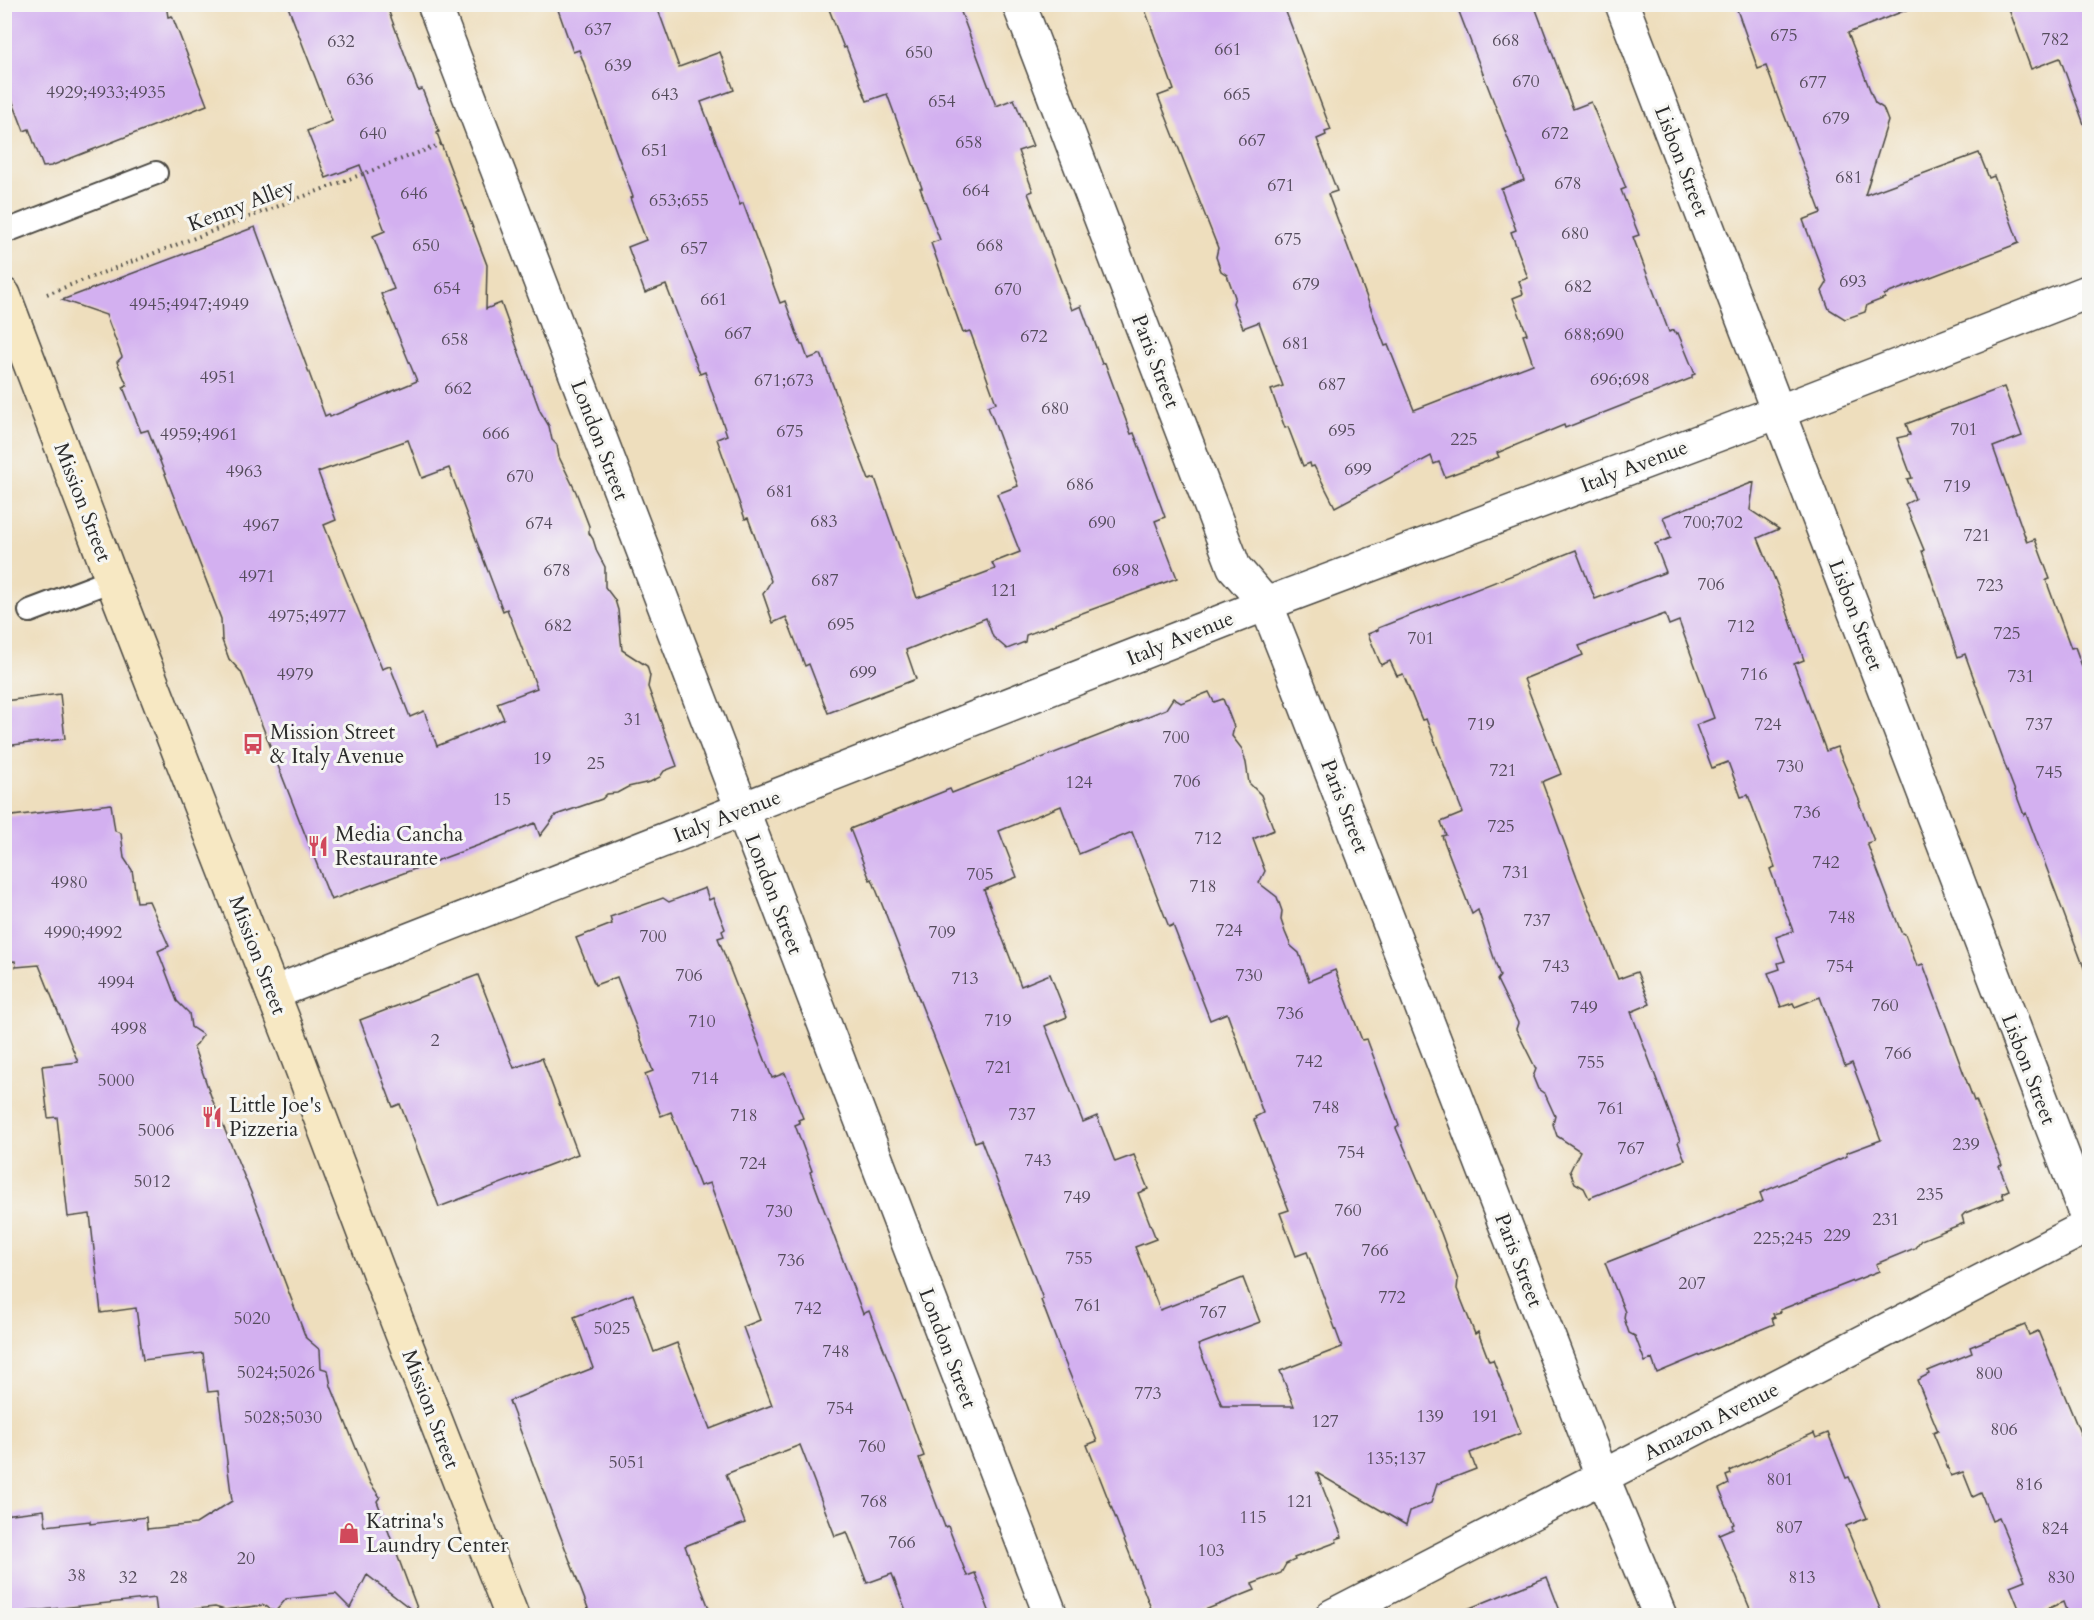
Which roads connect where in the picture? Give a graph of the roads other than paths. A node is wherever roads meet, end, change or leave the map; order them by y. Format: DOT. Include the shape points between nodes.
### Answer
graph roads {
  1 [pos="434,4"];
  2 [pos="1019,4"];
  3 [pos="1622,4"];
  4 [pos="156,173"];
  5 [pos="4,232"];
  6 [pos="2090,291"];
  7 [pos="7,301"];
  8 [pos="1778,412"];
  9 [pos="112,580"];
  10 [pos="1266,604"];
  11 [pos="30,611"];
  12 [pos="742,811"];
  13 [pos="273,993"];
  14 [pos="2089,1226"];
  15 [pos="1602,1476"];
  16 [pos="512,1616"];
  17 [pos="1051,1616"];
  18 [pos="1332,1616"];
  19 [pos="1660,1616"];
  1 -- 12 [label="street, London Street"];
  2 -- 10 [label="street, Paris Street" via="1234,567"];
  3 -- 8 [label="street, Lisbon Street"];
  4 -- 5 [label="lane"];
  6 -- 8 [label="street, Italy Avenue"];
  7 -- 9 [label="main road, Mission Street"];
  8 -- 10 [label="street, Italy Avenue"];
  8 -- 14 [label="street, Lisbon Street"];
  9 -- 11 [label="lane"];
  9 -- 13 [label="main road, Mission Street"];
  10 -- 12 [label="street, Italy Avenue"];
  10 -- 15 [label="street, Paris Street"];
  12 -- 13 [label="street, Italy Avenue"];
  12 -- 17 [label="street, London Street"];
  13 -- 16 [label="main road, Mission Street"];
  14 -- 15 [label="street, Amazon Avenue"];
  15 -- 18 [label="street, Amazon Avenue"];
  15 -- 19 [label="street, Paris Street"];
}
